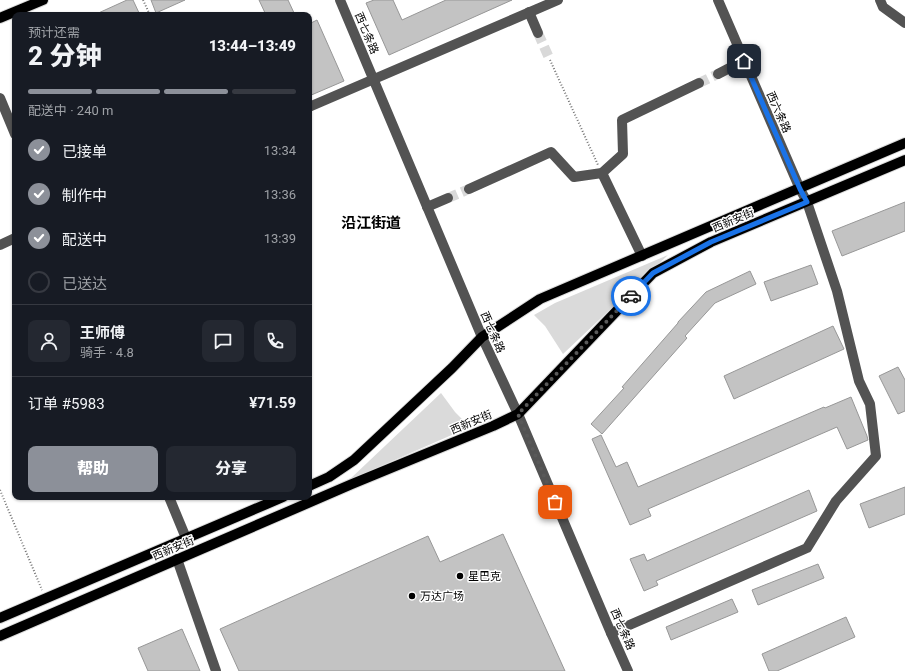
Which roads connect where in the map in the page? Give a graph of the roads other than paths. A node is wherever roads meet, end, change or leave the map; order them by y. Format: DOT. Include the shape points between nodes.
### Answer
graph roads {
  1 [pos="43,0"];
  2 [pos="340,0"];
  3 [pos="558,0"];
  4 [pos="718,0"];
  5 [pos="880,0"];
  6 [pos="533,7"];
  7 [pos="14,12"];
  8 [pos="12,13"];
  9 [pos="0,18"];
  10 [pos="905,23"];
  11 [pos="538,33"];
  12 [pos="744,61"];
  13 [pos="718,74"];
  14 [pos="373,78"];
  15 [pos="699,83"];
  16 [pos="0,98"];
  17 [pos="312,106"];
  18 [pos="12,127"];
  19 [pos="905,143"];
  20 [pos="905,160"];
  21 [pos="602,173"];
  22 [pos="469,189"];
  23 [pos="800,189"];
  24 [pos="448,198"];
  25 [pos="807,202"];
  26 [pos="427,207"];
  27 [pos="12,239"];
  28 [pos="0,245"];
  29 [pos="642,256"];
  30 [pos="482,337"];
  31 [pos="518,414"];
  32 [pos="312,485"];
  33 [pos="170,500"];
  34 [pos="275,500"];
  35 [pos="186,538"];
  36 [pos="177,559"];
  37 [pos="0,618"];
  38 [pos="611,633"];
  39 [pos="0,636"];
  40 [pos="216,671"];
  41 [pos="628,671"];
  1 -- 7 [label="main road"];
  2 -- 14 [label="street, 西七条路"];
  3 -- 6 [label="street"];
  4 -- 12 [label="street, 西六条路"];
  5 -- 10 [label="street" via="883,7"];
  6 -- 11 [label="street"];
  6 -- 14 [label="street"];
  8 -- 9 [label="main road"];
  12 -- 13 [label="street"];
  12 -- 23 [label="street, 西六条路"];
  14 -- 17 [label="street"];
  14 -- 26 [label="street, 西七条路"];
  15 -- 21 [label="street" via="622,120 623,154"];
  16 -- 18 [label="street"];
  19 -- 23 [label="main road, 西新安街"];
  20 -- 25 [label="main road, 西新安街"];
  21 -- 22 [label="street" via="574,177 551,152"];
  21 -- 29 [label="street"];
  23 -- 25 [label="street, 西六条路"];
  23 -- 29 [label="main road, 西新安街"];
  24 -- 26 [label="street"];
  25 -- 31 [label="main road, 西新安街" via="711,242 653,273"];
  25 -- 38 [label="street, 西六条路" via="837,291 859,381 870,404 876,456 836,501 807,548"];
  26 -- 30 [label="street, 西七条路"];
  27 -- 28 [label="street"];
  29 -- 30 [label="main road, 西新安街" via="540,299"];
  30 -- 31 [label="street, 西七条路"];
  30 -- 32 [label="main road, 西新安街" via="354,460 329,477"];
  31 -- 36 [label="main road, 西新安街"];
  31 -- 38 [label="street, 西七条路"];
  33 -- 35 [label="street"];
  34 -- 35 [label="main road, 西新安街"];
  35 -- 37 [label="main road, 西新安街"];
  36 -- 39 [label="main road, 西新安街"];
  36 -- 40 [label="street"];
  38 -- 41 [label="street, 西七条路"];
}
